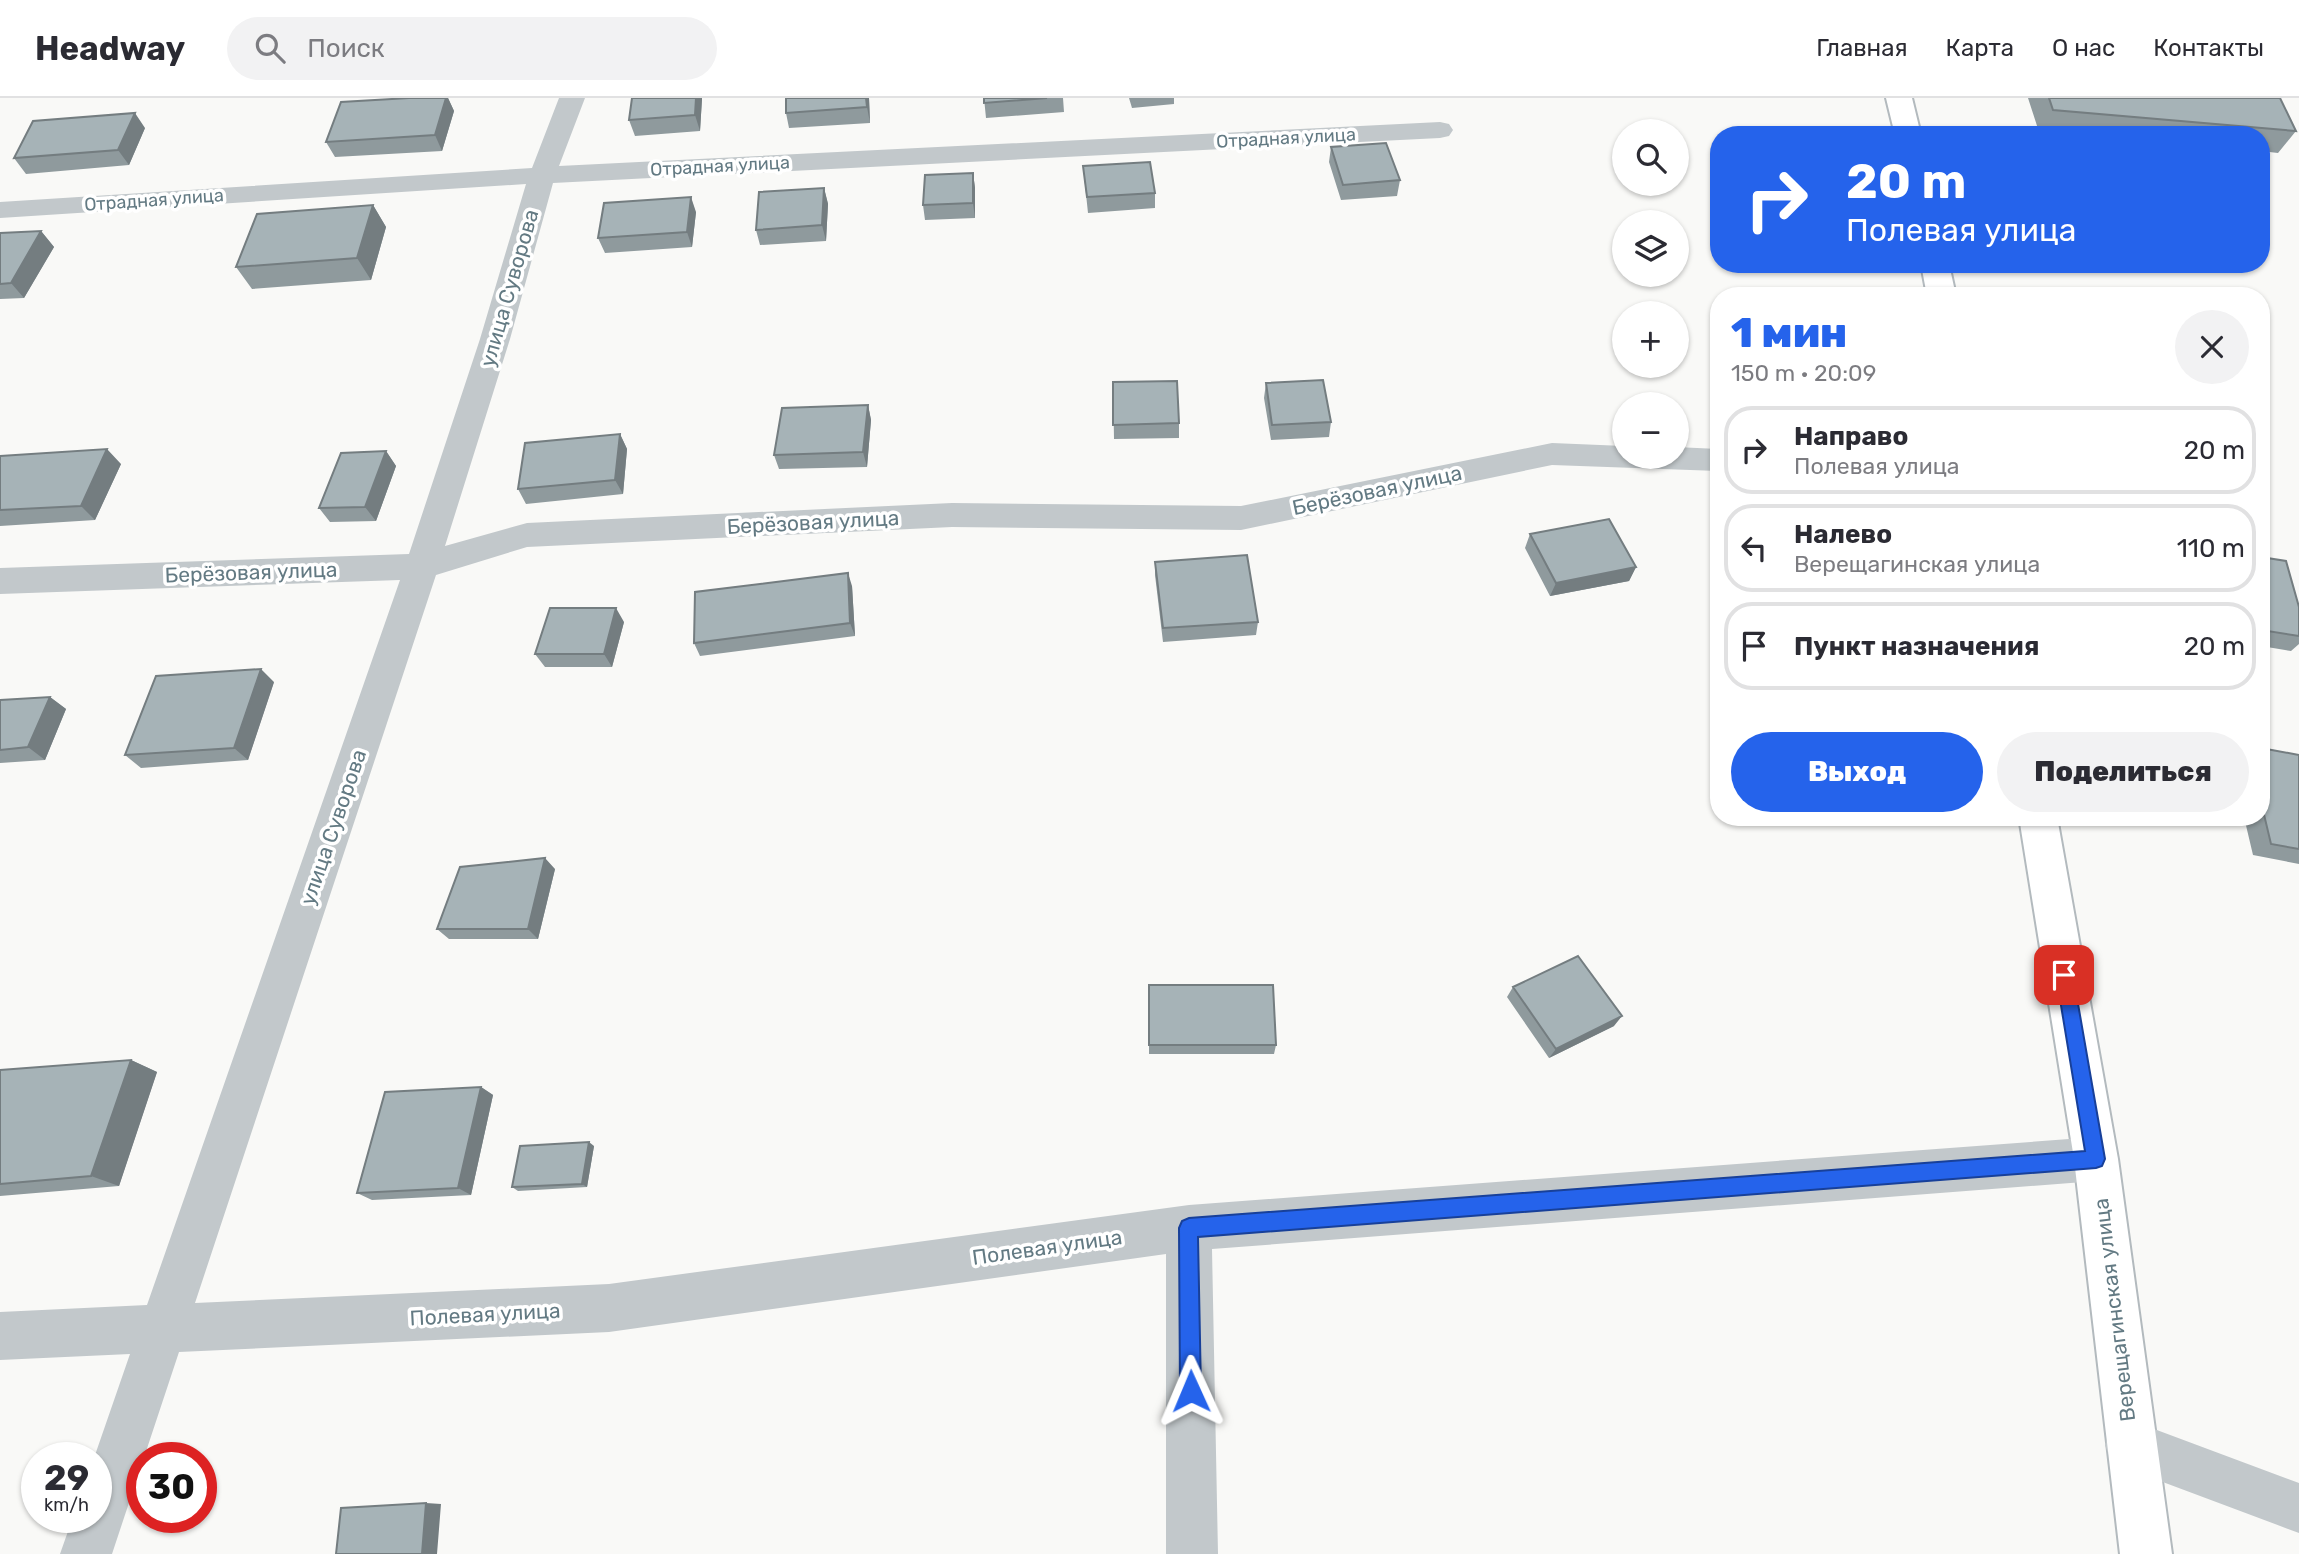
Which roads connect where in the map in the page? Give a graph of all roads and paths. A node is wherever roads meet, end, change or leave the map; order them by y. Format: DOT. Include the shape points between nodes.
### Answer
graph roads {
  1 [pos="572,98"];
  2 [pos="1899,98"];
  3 [pos="1906,126"];
  4 [pos="1440,130"];
  5 [pos="542,175"];
  6 [pos="0,210"];
  7 [pos="1612,456"];
  8 [pos="1689,459"];
  9 [pos="1710,460"];
  10 [pos="422,566"];
  11 [pos="0,581"];
  12 [pos="2040,826"];
  13 [pos="2096,1159"];
  14 [pos="1189,1228"];
  15 [pos="163,1328"];
  16 [pos="0,1336"];
  17 [pos="2130,1445"];
  18 [pos="2299,1508"];
  19 [pos="86,1554"];
  20 [pos="1192,1554"];
  21 [pos="2146,1554"];
  1 -- 5 [label="street, улица Суворова"];
  2 -- 3 [label="main road"];
  4 -- 5 [label="street, Отрадная улица"];
  5 -- 6 [label="street, Отрадная улица"];
  5 -- 10 [label="street, улица Суворова"];
  7 -- 10 [label="street, Берёзовая улица" via="1552,454 1241,518 952,515 527,535"];
  8 -- 9 [label="street, Берёзовая улица"];
  10 -- 11 [label="street, Берёзовая улица"];
  10 -- 15 [label="street, улица Суворова"];
  12 -- 13 [label="main road, Верещагинская улица"];
  13 -- 14 [label="street, Полевая улица"];
  13 -- 17 [label="main road, Верещагинская улица"];
  14 -- 15 [label="street, Полевая улица" via="609,1308"];
  14 -- 20 [label="street"];
  15 -- 16 [label="street, Полевая улица"];
  15 -- 19 [label="street, улица Суворова"];
  17 -- 18 [label="street"];
  17 -- 21 [label="main road, Верещагинская улица"];
}
